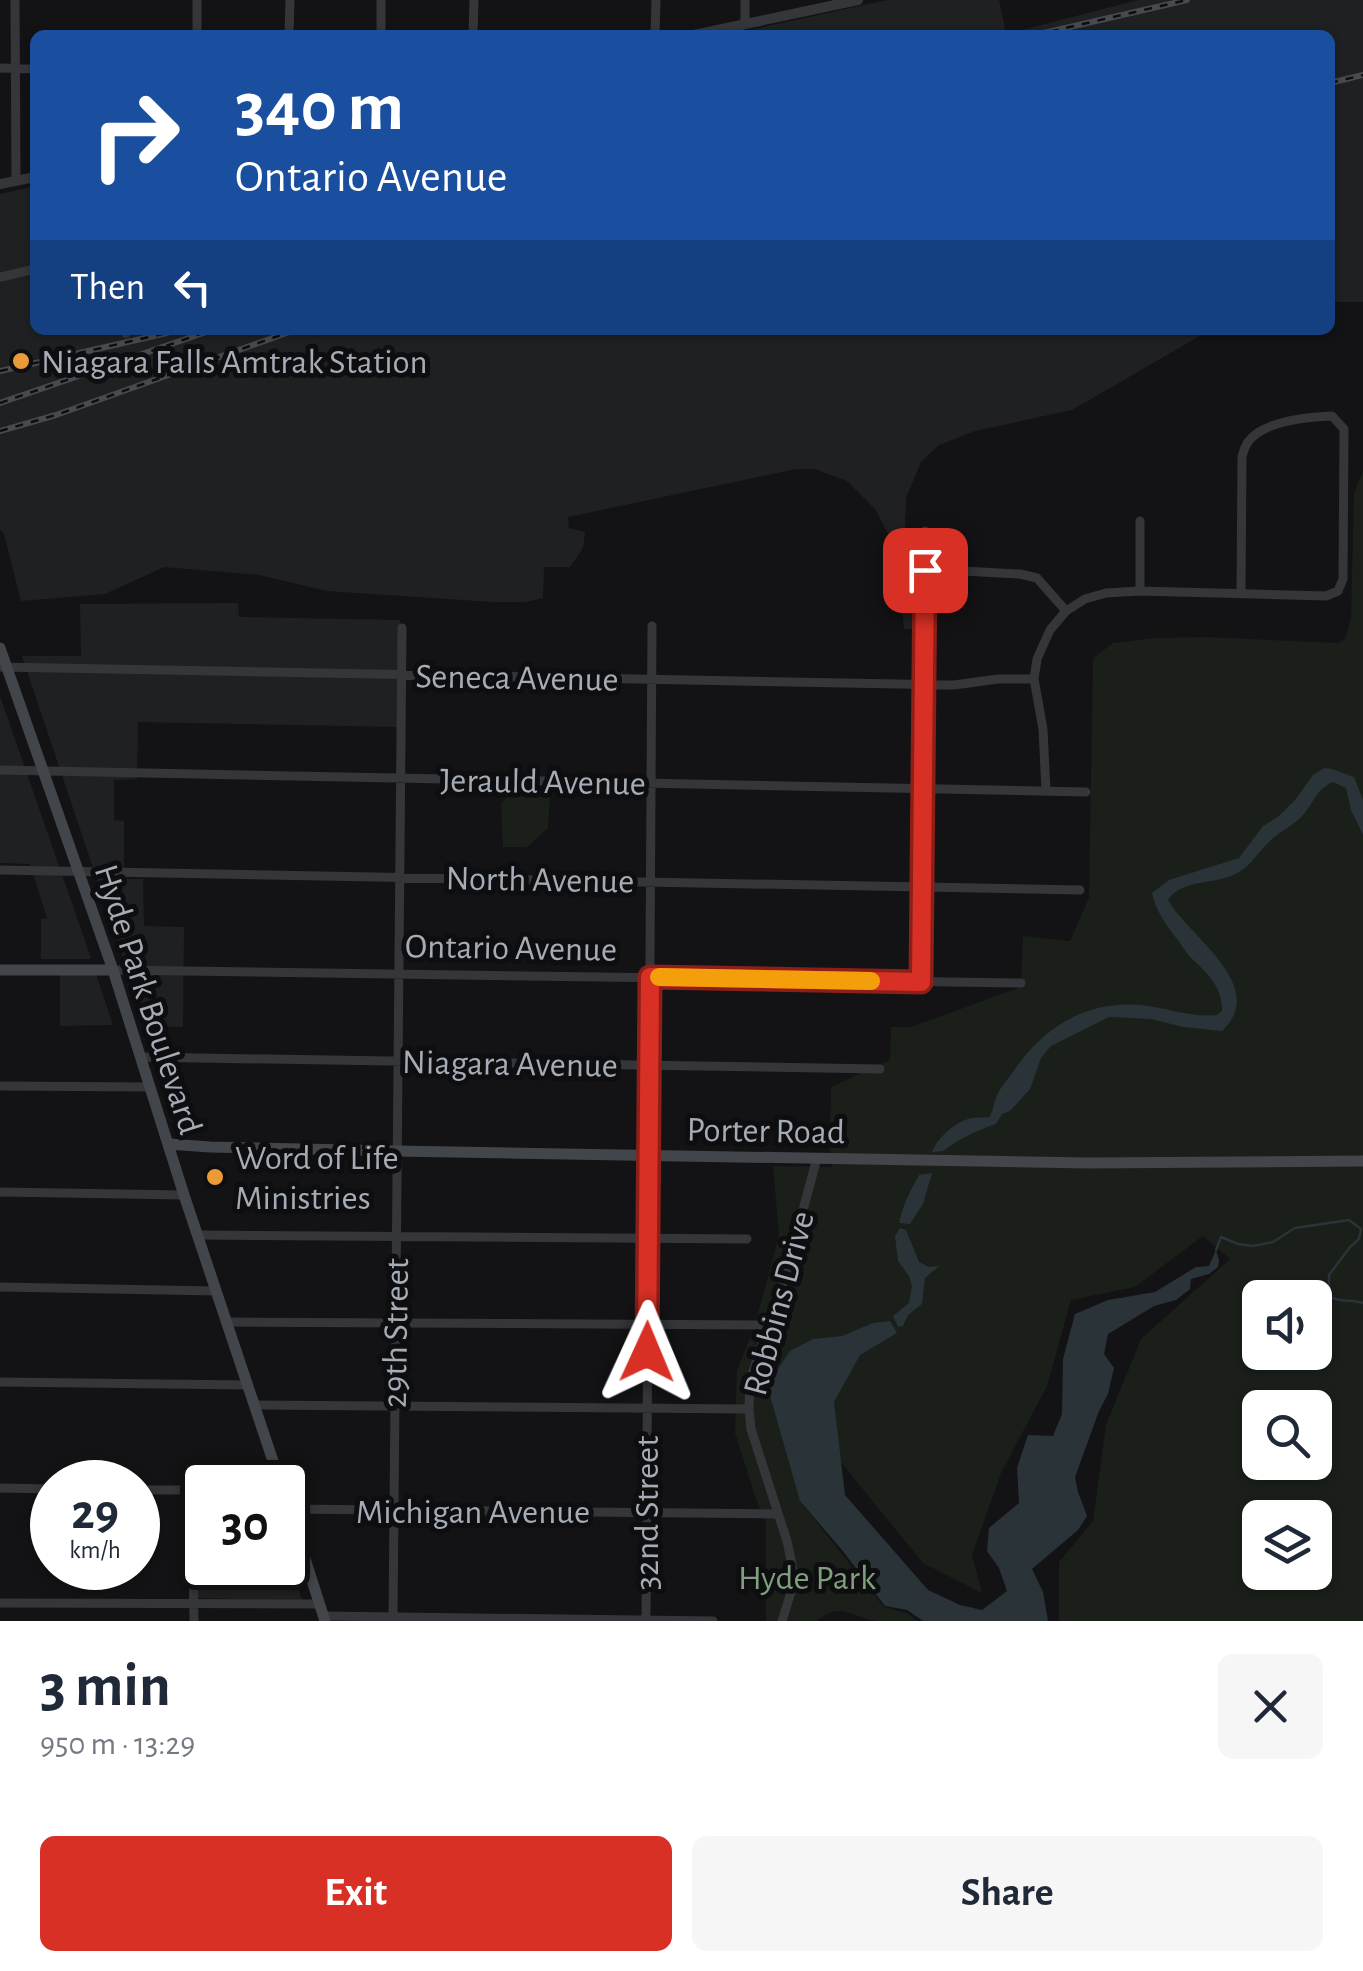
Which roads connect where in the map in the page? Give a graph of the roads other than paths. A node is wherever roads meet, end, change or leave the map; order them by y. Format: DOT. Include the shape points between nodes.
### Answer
graph roads {
  1 [pos="16,0"];
  2 [pos="196,0"];
  3 [pos="290,0"];
  4 [pos="381,0"];
  5 [pos="474,0"];
  6 [pos="656,0"];
  7 [pos="746,0"];
  8 [pos="858,0"];
  9 [pos="838,2"];
  10 [pos="745,24"];
  11 [pos="196,30"];
  12 [pos="289,30"];
  13 [pos="381,30"];
  14 [pos="474,30"];
  15 [pos="655,30"];
  16 [pos="717,30"];
  17 [pos="0,68"];
  18 [pos="16,68"];
  19 [pos="30,69"];
  20 [pos="30,178"];
  21 [pos="16,180"];
  22 [pos="0,184"];
  23 [pos="30,271"];
  24 [pos="1,277"];
  25 [pos="1140,522"];
  26 [pos="926,531"];
  27 [pos="925,570"];
  28 [pos="1140,591"];
  29 [pos="1241,593"];
  30 [pos="1066,610"];
  31 [pos="652,626"];
  32 [pos="402,628"];
  33 [pos="0,648"];
  34 [pos="3,667"];
  35 [pos="401,674"];
  36 [pos="1034,679"];
  37 [pos="651,680"];
  38 [pos="923,684"];
  39 [pos="0,770"];
  40 [pos="42,771"];
  41 [pos="400,779"];
  42 [pos="650,784"];
  43 [pos="922,790"];
  44 [pos="1046,791"];
  45 [pos="1086,792"];
  46 [pos="0,870"];
  47 [pos="79,872"];
  48 [pos="399,877"];
  49 [pos="650,881"];
  50 [pos="923,886"];
  51 [pos="1080,890"];
  52 [pos="0,970"];
  53 [pos="112,970"];
  54 [pos="398,973"];
  55 [pos="650,977"];
  56 [pos="921,982"];
  57 [pos="1021,983"];
  58 [pos="140,1057"];
  59 [pos="399,1061"];
  60 [pos="650,1066"];
  61 [pos="880,1069"];
  62 [pos="0,1086"];
  63 [pos="150,1087"];
  64 [pos="168,1144"];
  65 [pos="396,1151"];
  66 [pos="649,1155"];
  67 [pos="817,1158"];
  68 [pos="1363,1161"];
  69 [pos="0,1192"];
  70 [pos="184,1195"];
  71 [pos="197,1235"];
  72 [pos="397,1236"];
  73 [pos="648,1238"];
  74 [pos="747,1239"];
  75 [pos="0,1287"];
  76 [pos="216,1291"];
  77 [pos="228,1322"];
  78 [pos="395,1322"];
  79 [pos="647,1324"];
  80 [pos="768,1325"];
  81 [pos="0,1382"];
  82 [pos="247,1385"];
  83 [pos="254,1406"];
  84 [pos="395,1407"];
  85 [pos="646,1409"];
  86 [pos="749,1409"];
  87 [pos="272,1460"];
  88 [pos="0,1488"];
  89 [pos="30,1489"];
  90 [pos="310,1509"];
  91 [pos="394,1511"];
  92 [pos="646,1513"];
  93 [pos="777,1514"];
  94 [pos="310,1577"];
  95 [pos="194,1590"];
  96 [pos="0,1603"];
  97 [pos="194,1604"];
  98 [pos="322,1614"];
  99 [pos="393,1618"];
  100 [pos="646,1620"];
  101 [pos="194,1621"];
  102 [pos="713,1621"];
  103 [pos="782,1621"];
  1 -- 18 [label="street"];
  2 -- 11 [label="street"];
  3 -- 12 [label="street"];
  4 -- 13 [label="street"];
  5 -- 14 [label="street"];
  6 -- 15 [label="street"];
  7 -- 10 [label="street"];
  8 -- 9 [label="street"];
  9 -- 10 [label="street"];
  10 -- 16 [label="street"];
  17 -- 18 [label="street"];
  18 -- 19 [label="street"];
  18 -- 21 [label="street"];
  20 -- 21 [label="street"];
  21 -- 22 [label="street"];
  23 -- 24 [label="street"];
  25 -- 28 [label="street"];
  26 -- 27 [label="street"];
  27 -- 30 [label="street" via="1037,578"];
  27 -- 38 [label="street"];
  28 -- 29 [label="street"];
  28 -- 30 [label="street" via="1106,592"];
  29 -- 29 [label="street" via="1246,444 1282,424 1332,416 1344,429 1338,591"];
  30 -- 36 [label="street" via="1050,630"];
  31 -- 37 [label="street, 32nd Street"];
  32 -- 35 [label="street, 29th Street"];
  33 -- 34 [label="main road, Hyde Park Boulevard"];
  34 -- 35 [label="street, Seneca Avenue"];
  34 -- 40 [label="main road, Hyde Park Boulevard"];
  35 -- 37 [label="street, Seneca Avenue"];
  35 -- 41 [label="street, 29th Street"];
  36 -- 38 [label="street, Seneca Avenue"];
  36 -- 44 [label="street"];
  37 -- 38 [label="street, Seneca Avenue"];
  37 -- 42 [label="street, 32nd Street"];
  38 -- 43 [label="street"];
  39 -- 40 [label="street, Jerauld Avenue"];
  40 -- 41 [label="street, Jerauld Avenue"];
  40 -- 47 [label="main road, Hyde Park Boulevard"];
  41 -- 42 [label="street, Jerauld Avenue"];
  41 -- 48 [label="street, 29th Street"];
  42 -- 43 [label="street, Jerauld Avenue"];
  42 -- 49 [label="street, 32nd Street"];
  43 -- 44 [label="street, Jerauld Avenue"];
  43 -- 50 [label="street"];
  44 -- 45 [label="street, Jerauld Avenue"];
  46 -- 47 [label="street, North Avenue"];
  47 -- 48 [label="street, North Avenue"];
  47 -- 53 [label="main road, Hyde Park Boulevard"];
  48 -- 49 [label="street, North Avenue"];
  48 -- 54 [label="street, 29th Street"];
  49 -- 50 [label="street, North Avenue"];
  49 -- 55 [label="street, 32nd Street"];
  50 -- 51 [label="street, North Avenue"];
  50 -- 56 [label="street"];
  52 -- 53 [label="main road, Ontario Avenue"];
  53 -- 54 [label="street, Ontario Avenue"];
  53 -- 58 [label="main road, Hyde Park Boulevard"];
  54 -- 55 [label="street, Ontario Avenue"];
  54 -- 59 [label="street, 29th Street"];
  55 -- 56 [label="street, Ontario Avenue"];
  55 -- 60 [label="street, 32nd Street"];
  56 -- 57 [label="street, Ontario Avenue"];
  58 -- 59 [label="street, Niagara Avenue"];
  58 -- 63 [label="main road, Hyde Park Boulevard"];
  59 -- 60 [label="street, Niagara Avenue"];
  59 -- 65 [label="street, 29th Street"];
  60 -- 61 [label="street, Niagara Avenue"];
  60 -- 66 [label="street, 32nd Street"];
  62 -- 63 [label="street"];
  63 -- 64 [label="main road, Hyde Park Boulevard"];
  64 -- 65 [label="main road, Porter Road"];
  64 -- 70 [label="main road, Hyde Park Boulevard"];
  65 -- 66 [label="main road, Porter Road"];
  65 -- 72 [label="street, 29th Street"];
  66 -- 67 [label="main road, Porter Road"];
  66 -- 73 [label="street, 32nd Street"];
  67 -- 68 [label="main road, Porter Road"];
  67 -- 80 [label="street, Robbins Drive"];
  69 -- 70 [label="street"];
  70 -- 71 [label="main road, Hyde Park Boulevard"];
  71 -- 72 [label="street"];
  71 -- 76 [label="main road, Hyde Park Boulevard"];
  72 -- 73 [label="street"];
  72 -- 78 [label="street, 29th Street"];
  73 -- 74 [label="street"];
  73 -- 79 [label="street, 32nd Street"];
  75 -- 76 [label="street"];
  76 -- 77 [label="main road, Hyde Park Boulevard"];
  77 -- 78 [label="street"];
  77 -- 82 [label="main road, Hyde Park Boulevard"];
  78 -- 79 [label="street"];
  78 -- 84 [label="street, 29th Street"];
  79 -- 80 [label="street"];
  79 -- 85 [label="street, 32nd Street"];
  80 -- 86 [label="street, Robbins Drive" via="750,1380"];
  81 -- 82 [label="street"];
  82 -- 83 [label="main road, Hyde Park Boulevard"];
  83 -- 84 [label="street"];
  83 -- 87 [label="main road, Hyde Park Boulevard"];
  84 -- 85 [label="street"];
  84 -- 91 [label="street, 29th Street"];
  85 -- 86 [label="street"];
  85 -- 92 [label="street, 32nd Street"];
  86 -- 93 [label="street, Robbins Drive"];
  88 -- 89 [label="street"];
  90 -- 91 [label="street, Michigan Avenue"];
  91 -- 92 [label="street, Michigan Avenue"];
  91 -- 99 [label="street, 29th Street"];
  92 -- 93 [label="street, Michigan Avenue"];
  92 -- 100 [label="street, 32nd Street"];
  93 -- 103 [label="street, Robbins Drive" via="796,1579"];
  94 -- 98 [label="main road"];
  95 -- 97 [label="street"];
  96 -- 97 [label="street"];
  97 -- 98 [label="street"];
  97 -- 101 [label="street"];
  98 -- 99 [label="street"];
  99 -- 100 [label="street"];
  100 -- 102 [label="street"];
}
